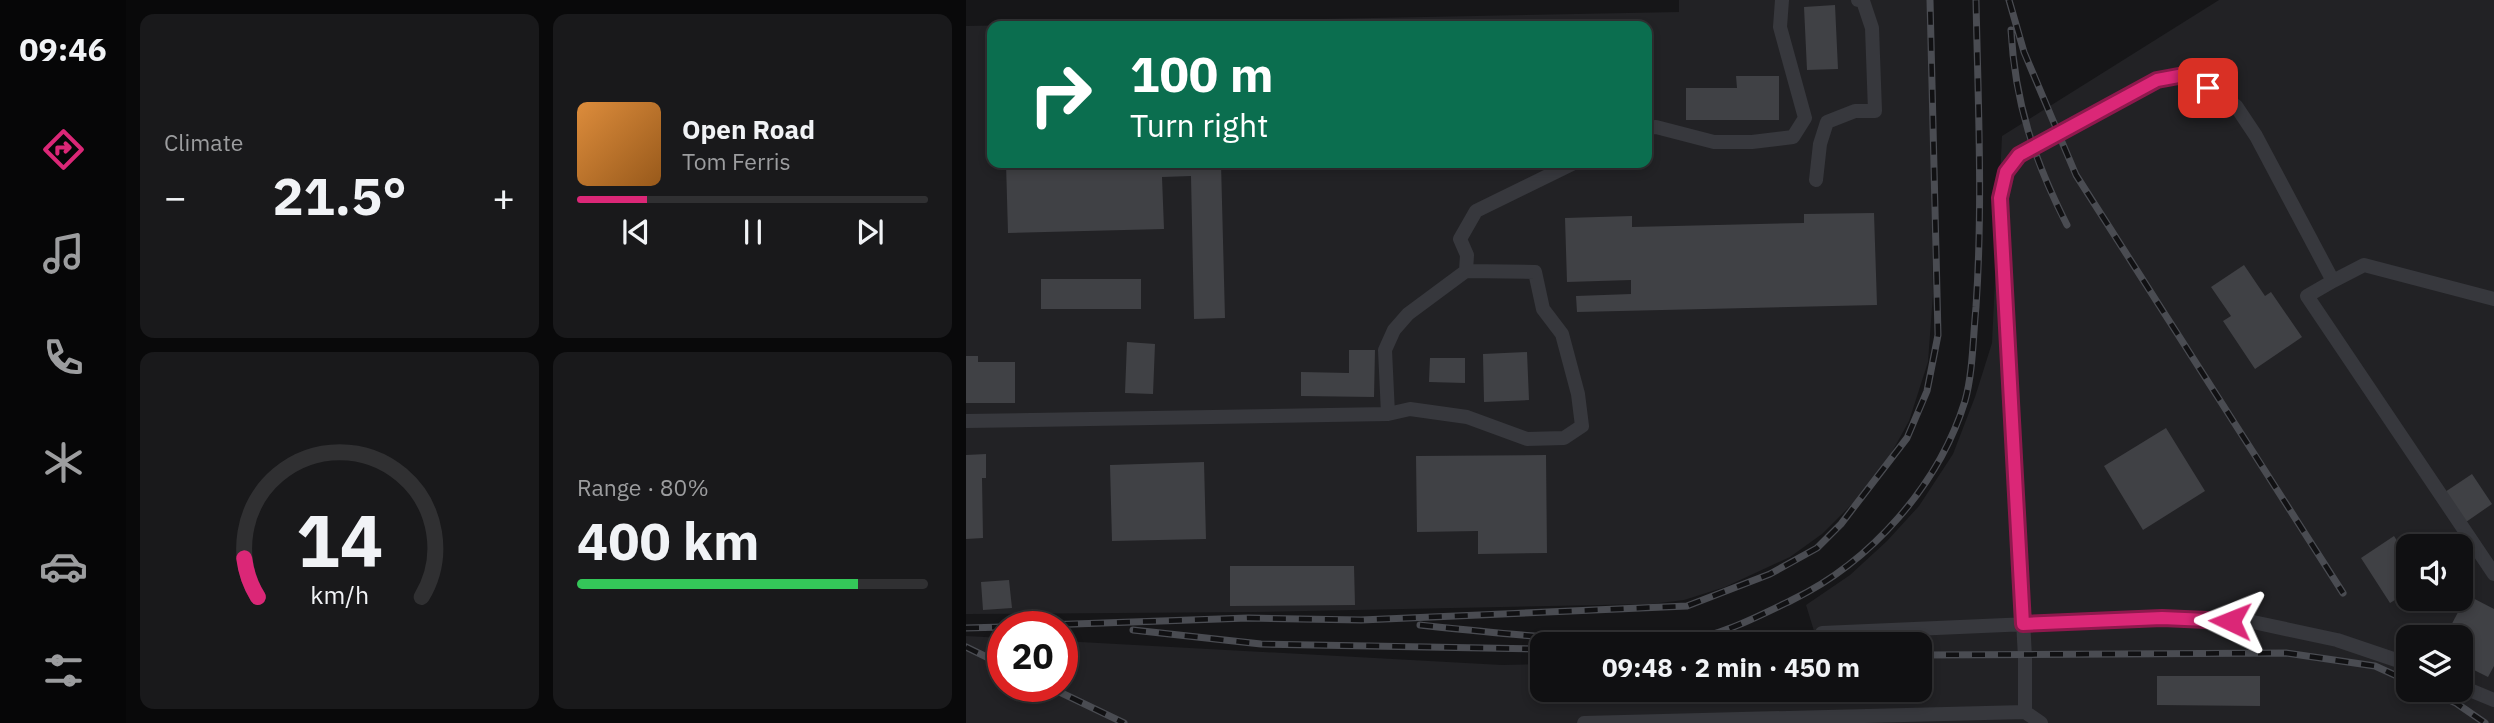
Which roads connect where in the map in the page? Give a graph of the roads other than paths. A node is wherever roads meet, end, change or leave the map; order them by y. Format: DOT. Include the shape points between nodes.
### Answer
graph roads {
  1 [pos="1782,0"];
  2 [pos="1858,0"];
  3 [pos="1805,118"];
  4 [pos="1826,122"];
  5 [pos="1652,127"];
  6 [pos="1564,168"];
  7 [pos="1816,180"];
  8 [pos="1466,271"];
  9 [pos="2333,281"];
  10 [pos="2494,299"];
  11 [pos="1388,414"];
  12 [pos="966,421"];
  13 [pos="2494,574"];
  14 [pos="2023,624"];
  15 [pos="1844,632"];
  16 [pos="2396,660"];
  17 [pos="2473,691"];
  18 [pos="2494,700"];
  19 [pos="2025,712"];
  20 [pos="1584,723"];
  21 [pos="2040,723"];
  1 -- 3 [label="lane" via="1780,27"];
  2 -- 4 [label="lane" via="1863,1 1872,28 1875,111 1855,111"];
  3 -- 4 [label="lane"];
  3 -- 5 [label="lane" via="1793,137 1752,142 1714,142"];
  4 -- 7 [label="lane"];
  6 -- 8 [label="lane" via="1476,211 1460,239 1467,255"];
  8 -- 11 [label="lane" via="1408,314 1394,330 1385,350"];
  8 -- 11 [label="lane" via="1535,272 1543,309 1562,334 1582,426 1564,438 1527,439 1466,417 1410,409"];
  9 -- 10 [label="lane" via="2364,265"];
  9 -- 13 [label="lane" via="2306,296"];
  9 -- 14 [label="lane" via="2236,106 2184,75 2157,80 2019,155 2006,172 2000,198"];
  11 -- 12 [label="lane"];
  14 -- 15 [label="lane"];
  14 -- 16 [label="lane" via="2162,618 2253,622 2337,640"];
  14 -- 19 [label="lane"];
  17 -- 18 [label="lane"];
  19 -- 20 [label="lane"];
  19 -- 21 [label="lane"];
}
